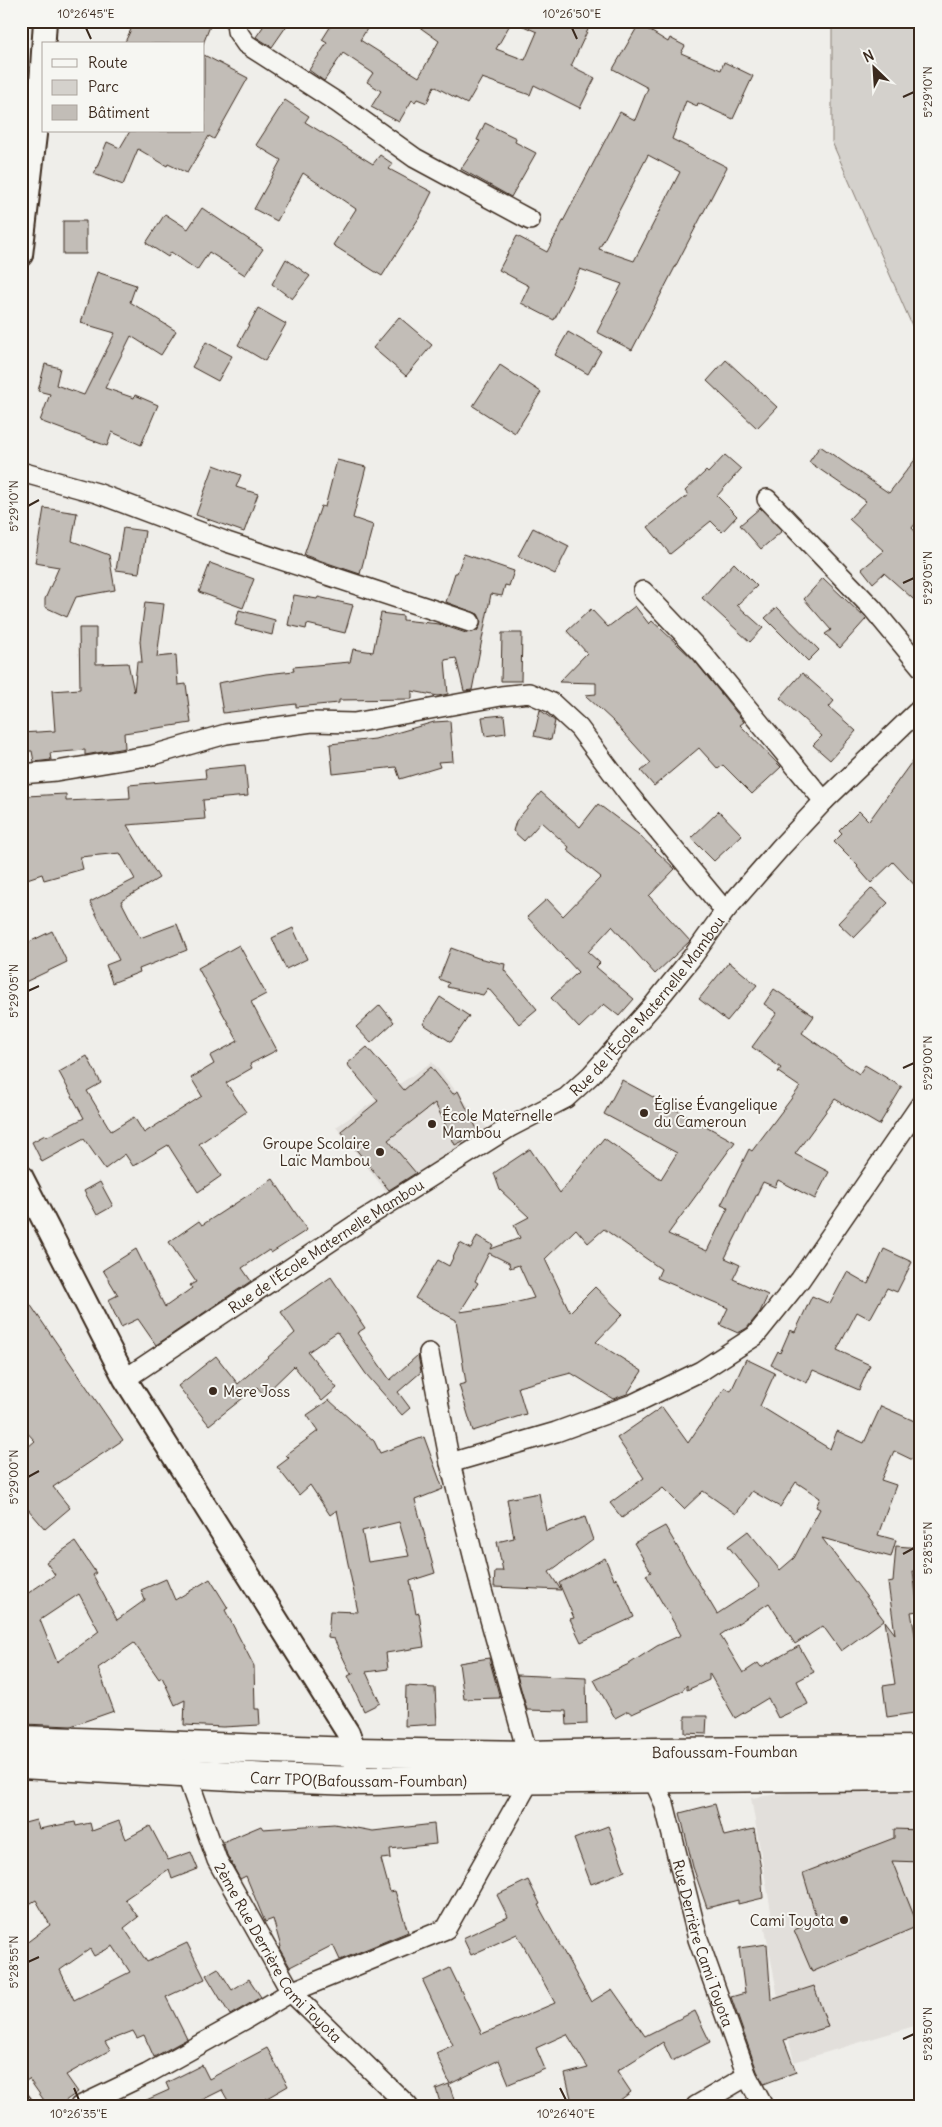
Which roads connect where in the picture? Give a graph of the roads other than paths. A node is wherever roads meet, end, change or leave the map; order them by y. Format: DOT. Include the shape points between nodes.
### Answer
graph roads {
  1 [pos="45,21"];
  2 [pos="236,21"];
  3 [pos="44,42"];
  4 [pos="42,64"];
  5 [pos="530,220"];
  6 [pos="21,255"];
  7 [pos="21,472"];
  8 [pos="768,499"];
  9 [pos="643,591"];
  10 [pos="470,622"];
  11 [pos="921,667"];
  12 [pos="921,708"];
  13 [pos="21,774"];
  14 [pos="824,801"];
  15 [pos="725,911"];
  16 [pos="921,1104"];
  17 [pos="21,1176"];
  18 [pos="429,1353"];
  19 [pos="125,1379"];
  20 [pos="450,1463"];
  21 [pos="21,1740"];
  22 [pos="921,1750"];
  23 [pos="355,1752"];
  24 [pos="21,1764"];
  25 [pos="529,1767"];
  26 [pos="186,1773"];
  27 [pos="921,1776"];
  28 [pos="653,1779"];
  29 [pos="356,1780"];
  30 [pos="290,1992"];
  31 [pos="747,2076"];
  32 [pos="21,2102"];
  33 [pos="24,2106"];
  34 [pos="80,2106"];
  35 [pos="408,2106"];
  36 [pos="696,2106"];
  37 [pos="763,2106"];
  1 -- 3 [label="street"];
  2 -- 5 [label="street" via="237,31 246,44 338,103 415,158"];
  4 -- 6 [label="street"];
  7 -- 10 [label="street" via="97,493 227,542"];
  8 -- 11 [label="street" via="872,609"];
  9 -- 14 [label="street" via="702,653"];
  12 -- 14 [label="street, Rue de l'École Maternelle Mambou"];
  13 -- 15 [label="street" via="153,756 226,734 312,722 354,723 529,693 552,703 579,728 629,795"];
  14 -- 15 [label="street, Rue de l'École Maternelle Mambou"];
  15 -- 19 [label="street, Rue de l'École Maternelle Mambou" via="655,1003 591,1075 566,1098 510,1127 364,1219"];
  16 -- 20 [label="street" via="800,1280 755,1336 701,1371 633,1404 556,1432"];
  17 -- 19 [label="street"];
  18 -- 20 [label="street"];
  19 -- 23 [label="street" via="341,1719"];
  20 -- 25 [label="street"];
  21 -- 23 [label="highway, Carr TPO(Bafoussam-Foumban)"];
  22 -- 25 [label="highway, Bafoussam-Foumban" via="653,1752"];
  23 -- 25 [label="highway, Carr TPO(Bafoussam-Foumban)"];
  23 -- 29 [label="street"];
  24 -- 26 [label="highway, Carr TPO(Bafoussam-Foumban)"];
  25 -- 28 [label="highway, Bafoussam-Foumban"];
  25 -- 29 [label="highway, Carr TPO(Bafoussam-Foumban)"];
  25 -- 30 [label="street" via="446,1929"];
  26 -- 29 [label="highway, Carr TPO(Bafoussam-Foumban)"];
  26 -- 30 [label="street, 2ème Rue Derrière Cami Toyota" via="217,1860"];
  27 -- 28 [label="highway, Bafoussam-Foumban"];
  28 -- 31 [label="street, Rue Derrière Cami Toyota" via="664,1803 698,1939"];
  30 -- 34 [label="street" via="147,2074"];
  30 -- 35 [label="street, 2ème Rue Derrière Cami Toyota"];
  31 -- 36 [label="street"];
  31 -- 37 [label="street, Rue Derrière Cami Toyota"];
  32 -- 33 [label="street"];
}
